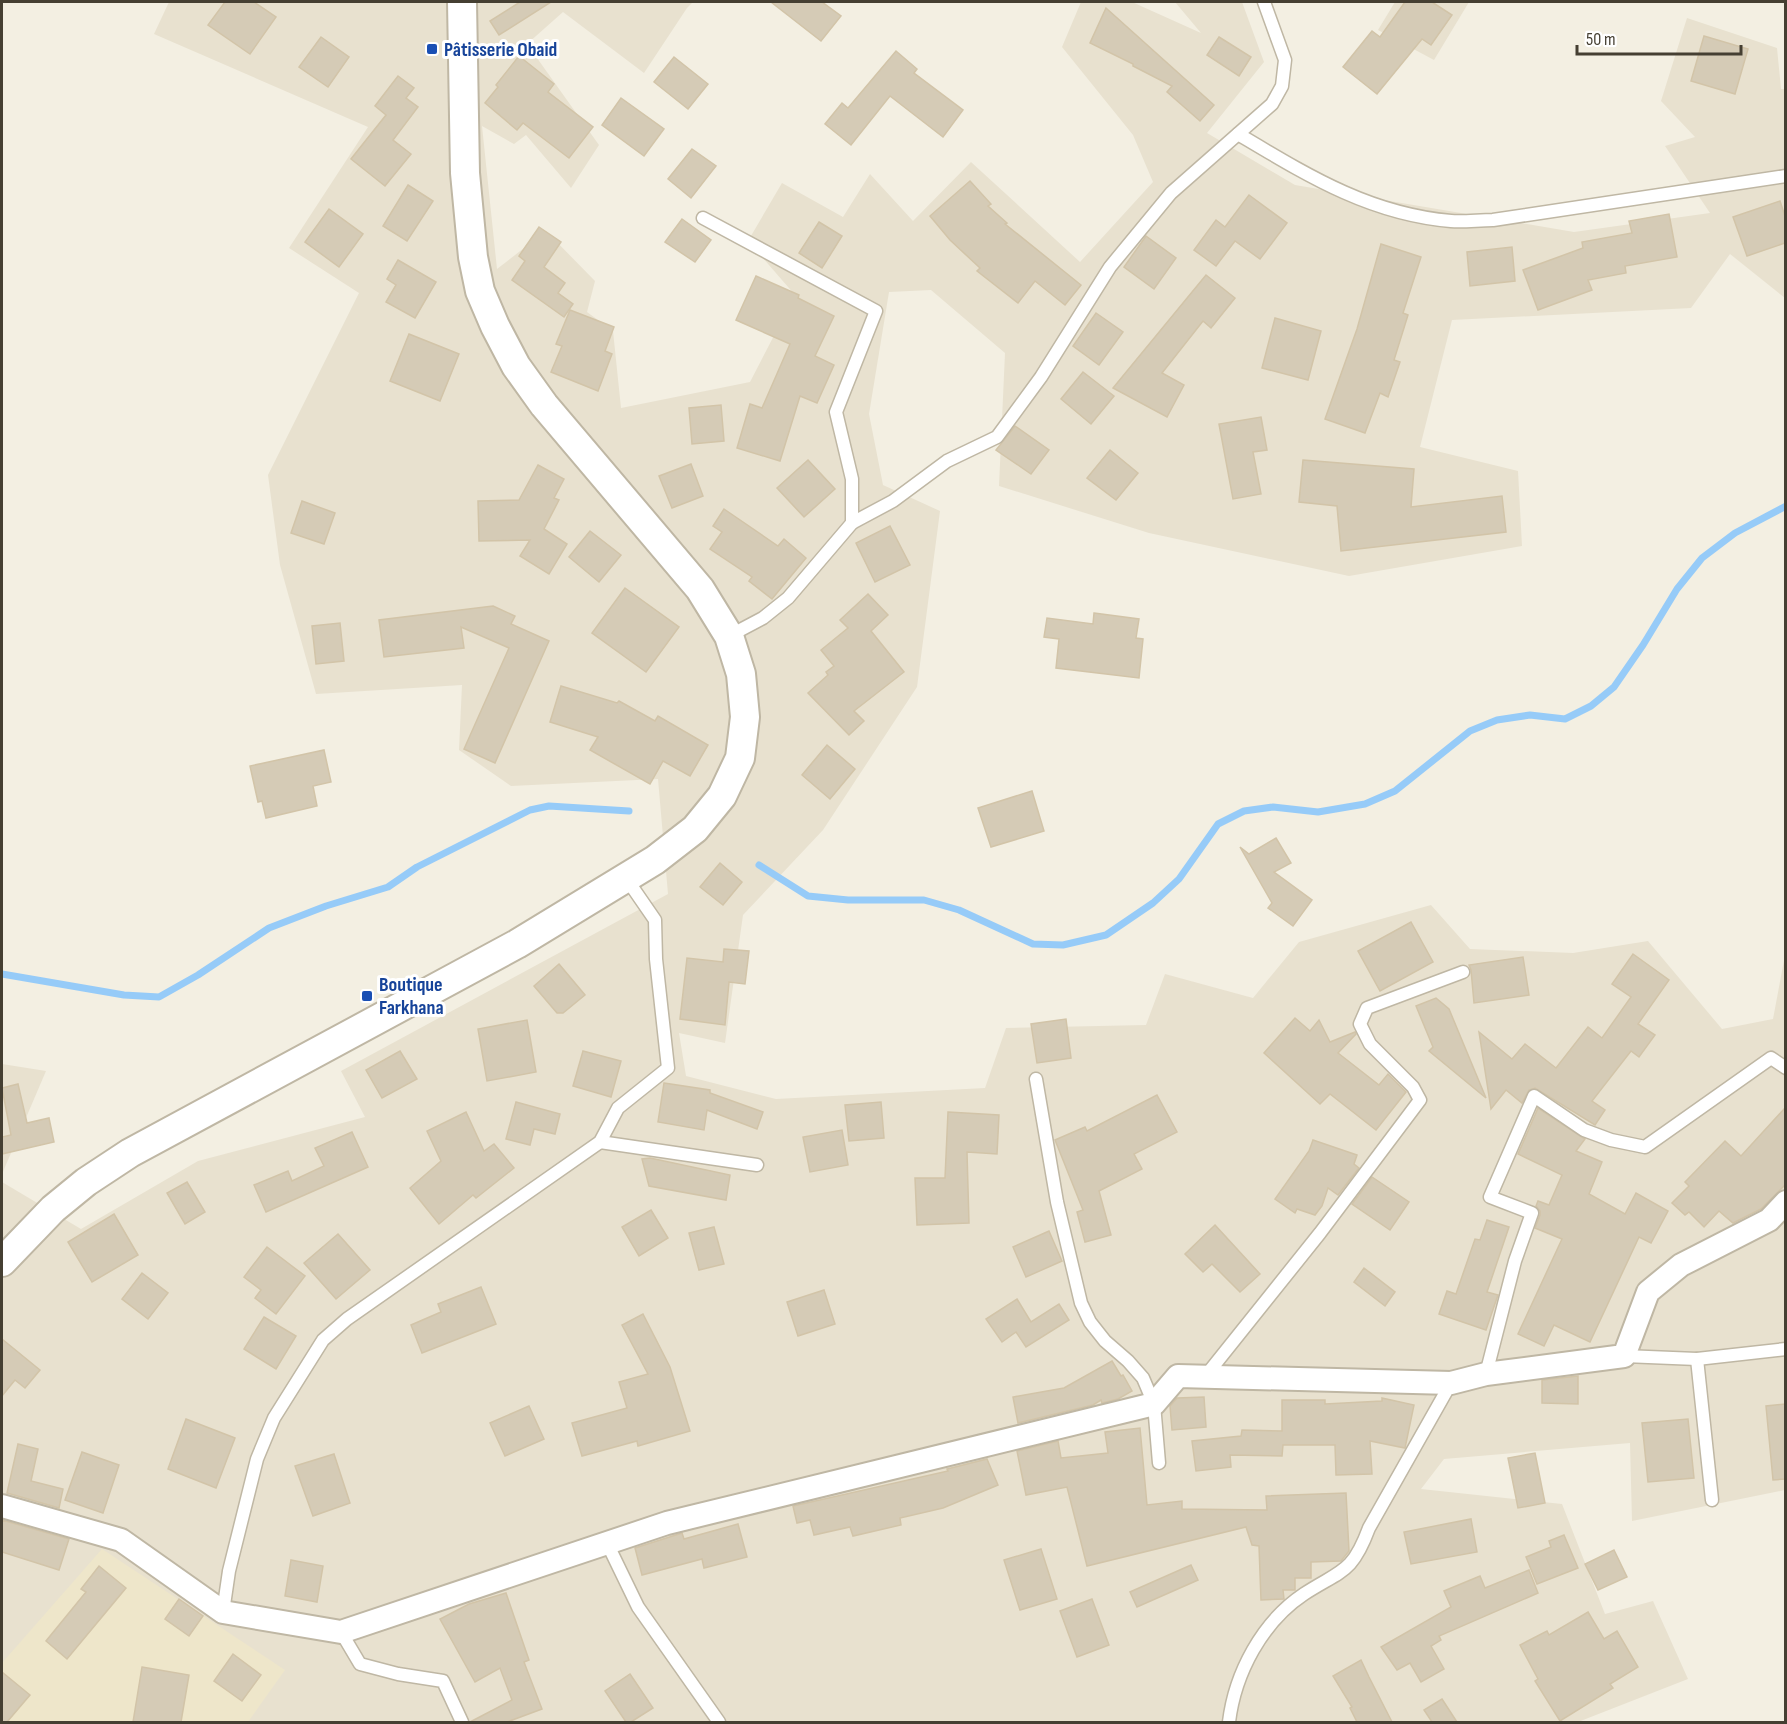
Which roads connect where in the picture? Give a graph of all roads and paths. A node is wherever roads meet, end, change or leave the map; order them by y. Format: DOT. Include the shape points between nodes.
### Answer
graph roads {
  1 [pos="462,2"];
  2 [pos="1264,2"];
  3 [pos="1238,134"];
  4 [pos="1785,176"];
  5 [pos="703,218"];
  6 [pos="852,523"];
  7 [pos="729,636"];
  8 [pos="626,878"];
  9 [pos="1463,972"];
  10 [pos="1785,1068"];
  11 [pos="1036,1079"];
  12 [pos="600,1142"];
  13 [pos="757,1165"];
  14 [pos="1785,1202"];
  15 [pos="2,1263"];
  16 [pos="1785,1349"];
  17 [pos="1624,1356"];
  18 [pos="1697,1359"];
  19 [pos="1486,1374"];
  20 [pos="1204,1378"];
  21 [pos="1451,1383"];
  22 [pos="1154,1404"];
  23 [pos="1159,1463"];
  24 [pos="1712,1500"];
  25 [pos="2,1506"];
  26 [pos="607,1543"];
  27 [pos="223,1612"];
  28 [pos="341,1632"];
  29 [pos="462,1722"];
  30 [pos="719,1722"];
  31 [pos="1229,1722"];
  1 -- 7 [label="street" via="465,173 480,291 516,366 544,405 700,589"];
  2 -- 3 [label="lane" via="1285,60 1282,86 1272,104"];
  3 -- 4 [label="lane" via="1312,179 1365,202 1452,221 1492,220"];
  3 -- 6 [label="lane" via="1171,193 1110,267 997,437 947,461 894,501"];
  5 -- 6 [label="lane" via="876,311 836,411 852,479"];
  6 -- 7 [label="lane" via="788,598 763,618"];
  7 -- 8 [label="street" via="741,674 745,717 740,758 722,796 695,829"];
  8 -- 12 [label="lane" via="655,920 668,1068 618,1108"];
  8 -- 15 [label="street" via="517,944 130,1153 53,1209"];
  9 -- 20 [label="lane" via="1367,1008 1360,1024 1370,1044 1413,1087 1420,1100"];
  10 -- 19 [label="lane" via="1771,1058 1645,1147 1584,1130 1534,1096 1490,1197 1532,1213 1515,1261"];
  11 -- 22 [label="lane" via="1057,1202 1081,1303 1105,1341 1143,1378"];
  12 -- 13 [label="lane"];
  12 -- 27 [label="lane" via="323,1340 274,1418 257,1459 229,1571"];
  14 -- 17 [label="street" via="1769,1220 1680,1265 1648,1292"];
  16 -- 18 [label="lane"];
  17 -- 18 [label="lane"];
  17 -- 19 [label="street"];
  18 -- 24 [label="lane"];
  19 -- 21 [label="street"];
  20 -- 21 [label="street"];
  20 -- 22 [label="street" via="1178,1376"];
  21 -- 31 [label="lane" via="1349,1567 1302,1595 1271,1622 1254,1647 1239,1681"];
  22 -- 23 [label="lane"];
  22 -- 26 [label="street" via="667,1523"];
  25 -- 27 [label="street" via="121,1540"];
  26 -- 28 [label="street"];
  26 -- 30 [label="lane" via="638,1607"];
  27 -- 28 [label="street"];
  28 -- 29 [label="lane" via="360,1664 443,1682"];
}
